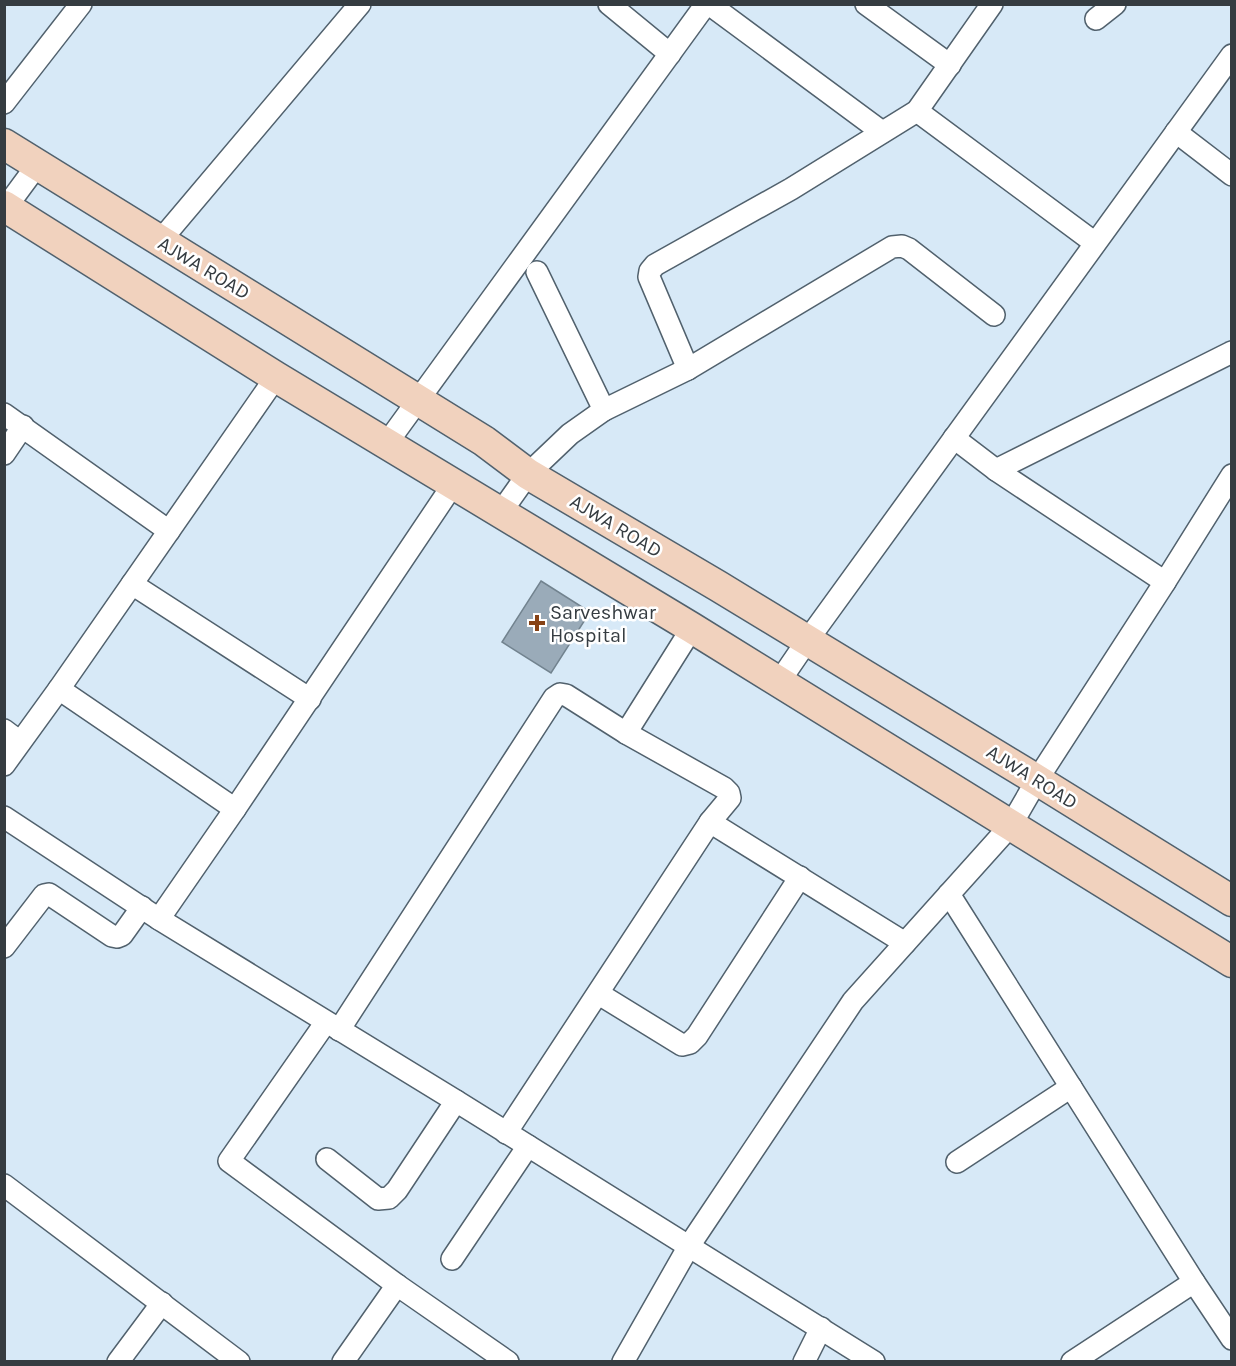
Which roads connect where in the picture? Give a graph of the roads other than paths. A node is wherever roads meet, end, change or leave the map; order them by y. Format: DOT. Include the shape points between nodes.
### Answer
graph roads {
  1 [pos="81,4"];
  2 [pos="360,4"];
  3 [pos="609,4"];
  4 [pos="707,4"];
  5 [pos="866,4"];
  6 [pos="992,4"];
  7 [pos="1115,4"];
  8 [pos="1096,19"];
  9 [pos="670,54"];
  10 [pos="1232,55"];
  11 [pos="950,65"];
  12 [pos="4,103"];
  13 [pos="917,111"];
  14 [pos="882,132"];
  15 [pos="1176,132"];
  16 [pos="4,144"];
  17 [pos="38,164"];
  18 [pos="1232,175"];
  19 [pos="5,208"];
  20 [pos="160,241"];
  21 [pos="1095,243"];
  22 [pos="537,272"];
  23 [pos="994,315"];
  24 [pos="1232,352"];
  25 [pos="688,369"];
  26 [pos="276,377"];
  27 [pos="418,400"];
  28 [pos="604,410"];
  29 [pos="4,414"];
  30 [pos="23,426"];
  31 [pos="954,438"];
  32 [pos="387,443"];
  33 [pos="4,454"];
  34 [pos="996,470"];
  35 [pos="528,474"];
  36 [pos="1232,476"];
  37 [pos="454,483"];
  38 [pos="501,512"];
  39 [pos="169,531"];
  40 [pos="1165,582"];
  41 [pos="132,584"];
  42 [pos="692,628"];
  43 [pos="807,641"];
  44 [pos="779,682"];
  45 [pos="59,689"];
  46 [pos="310,699"];
  47 [pos="626,733"];
  48 [pos="12,736"];
  49 [pos="4,765"];
  50 [pos="1037,780"];
  51 [pos="235,809"];
  52 [pos="4,817"];
  53 [pos="710,822"];
  54 [pos="1011,825"];
  55 [pos="800,878"];
  56 [pos="949,894"];
  57 [pos="1232,901"];
  58 [pos="142,907"];
  59 [pos="159,919"];
  60 [pos="905,943"];
  61 [pos="4,947"];
  62 [pos="1232,962"];
  63 [pos="599,994"];
  64 [pos="333,1026"];
  65 [pos="1071,1087"];
  66 [pos="456,1101"];
  67 [pos="506,1133"];
  68 [pos="528,1146"];
  69 [pos="327,1159"];
  70 [pos="957,1162"];
  71 [pos="4,1185"];
  72 [pos="689,1246"];
  73 [pos="452,1259"];
  74 [pos="1194,1282"];
  75 [pos="397,1285"];
  76 [pos="162,1303"];
  77 [pos="821,1328"];
  78 [pos="1232,1339"];
  79 [pos="118,1362"];
  80 [pos="239,1362"];
  81 [pos="343,1362"];
  82 [pos="508,1362"];
  83 [pos="623,1362"];
  84 [pos="804,1362"];
  85 [pos="874,1362"];
  86 [pos="1072,1362"];
  1 -- 12 [label="street"];
  2 -- 20 [label="street"];
  3 -- 9 [label="street"];
  4 -- 9 [label="street"];
  4 -- 14 [label="street"];
  5 -- 11 [label="street"];
  6 -- 11 [label="street"];
  7 -- 8 [label="street"];
  9 -- 27 [label="street"];
  10 -- 15 [label="street"];
  11 -- 13 [label="street"];
  13 -- 14 [label="street"];
  13 -- 21 [label="street"];
  14 -- 25 [label="street" via="650,271 649,277"];
  15 -- 18 [label="street"];
  15 -- 21 [label="street"];
  16 -- 17 [label="main road, AJWA ROAD"];
  17 -- 19 [label="street"];
  17 -- 20 [label="main road, AJWA ROAD"];
  19 -- 26 [label="main road"];
  20 -- 27 [label="main road, AJWA ROAD"];
  21 -- 31 [label="street"];
  22 -- 28 [label="street"];
  23 -- 25 [label="street" via="909,249 892,247"];
  24 -- 34 [label="street"];
  25 -- 28 [label="street"];
  26 -- 32 [label="main road"];
  26 -- 39 [label="street"];
  27 -- 32 [label="street"];
  27 -- 35 [label="main road, AJWA ROAD"];
  28 -- 35 [label="street" via="570,434"];
  29 -- 30 [label="street"];
  30 -- 33 [label="street"];
  30 -- 39 [label="street"];
  31 -- 34 [label="street"];
  31 -- 43 [label="street"];
  32 -- 37 [label="main road"];
  34 -- 40 [label="street"];
  35 -- 38 [label="street"];
  35 -- 43 [label="main road, AJWA ROAD"];
  36 -- 40 [label="street"];
  37 -- 38 [label="main road"];
  37 -- 46 [label="street"];
  38 -- 42 [label="main road"];
  39 -- 41 [label="street"];
  40 -- 50 [label="street"];
  41 -- 45 [label="street"];
  41 -- 46 [label="street"];
  42 -- 44 [label="main road"];
  42 -- 47 [label="street"];
  43 -- 44 [label="street"];
  43 -- 50 [label="main road, AJWA ROAD"];
  44 -- 54 [label="main road"];
  45 -- 48 [label="street"];
  45 -- 51 [label="street"];
  46 -- 51 [label="street"];
  47 -- 53 [label="street" via="729,793 730,798"];
  47 -- 64 [label="street" via="566,695 554,698"];
  48 -- 49 [label="street"];
  50 -- 54 [label="street"];
  50 -- 57 [label="main road, AJWA ROAD"];
  51 -- 59 [label="street"];
  52 -- 58 [label="street"];
  53 -- 55 [label="street"];
  53 -- 63 [label="street"];
  54 -- 56 [label="street"];
  54 -- 62 [label="main road"];
  55 -- 60 [label="street"];
  55 -- 63 [label="street" via="690,1043 682,1045"];
  56 -- 60 [label="street"];
  56 -- 65 [label="street"];
  58 -- 59 [label="street"];
  58 -- 61 [label="street" via="117,937 49,894 44,895"];
  59 -- 64 [label="street"];
  60 -- 72 [label="street" via="853,1001"];
  63 -- 67 [label="street"];
  64 -- 66 [label="street"];
  64 -- 75 [label="street" via="229,1161"];
  65 -- 70 [label="street"];
  65 -- 74 [label="street"];
  66 -- 67 [label="street"];
  66 -- 69 [label="street" via="389,1198 378,1199"];
  67 -- 68 [label="street"];
  68 -- 72 [label="street"];
  68 -- 73 [label="street"];
  71 -- 76 [label="street"];
  72 -- 77 [label="street"];
  72 -- 83 [label="street"];
  74 -- 78 [label="street"];
  74 -- 86 [label="street"];
  75 -- 81 [label="street"];
  75 -- 82 [label="street"];
  76 -- 79 [label="street"];
  76 -- 80 [label="street"];
  77 -- 84 [label="street"];
  77 -- 85 [label="street"];
}
